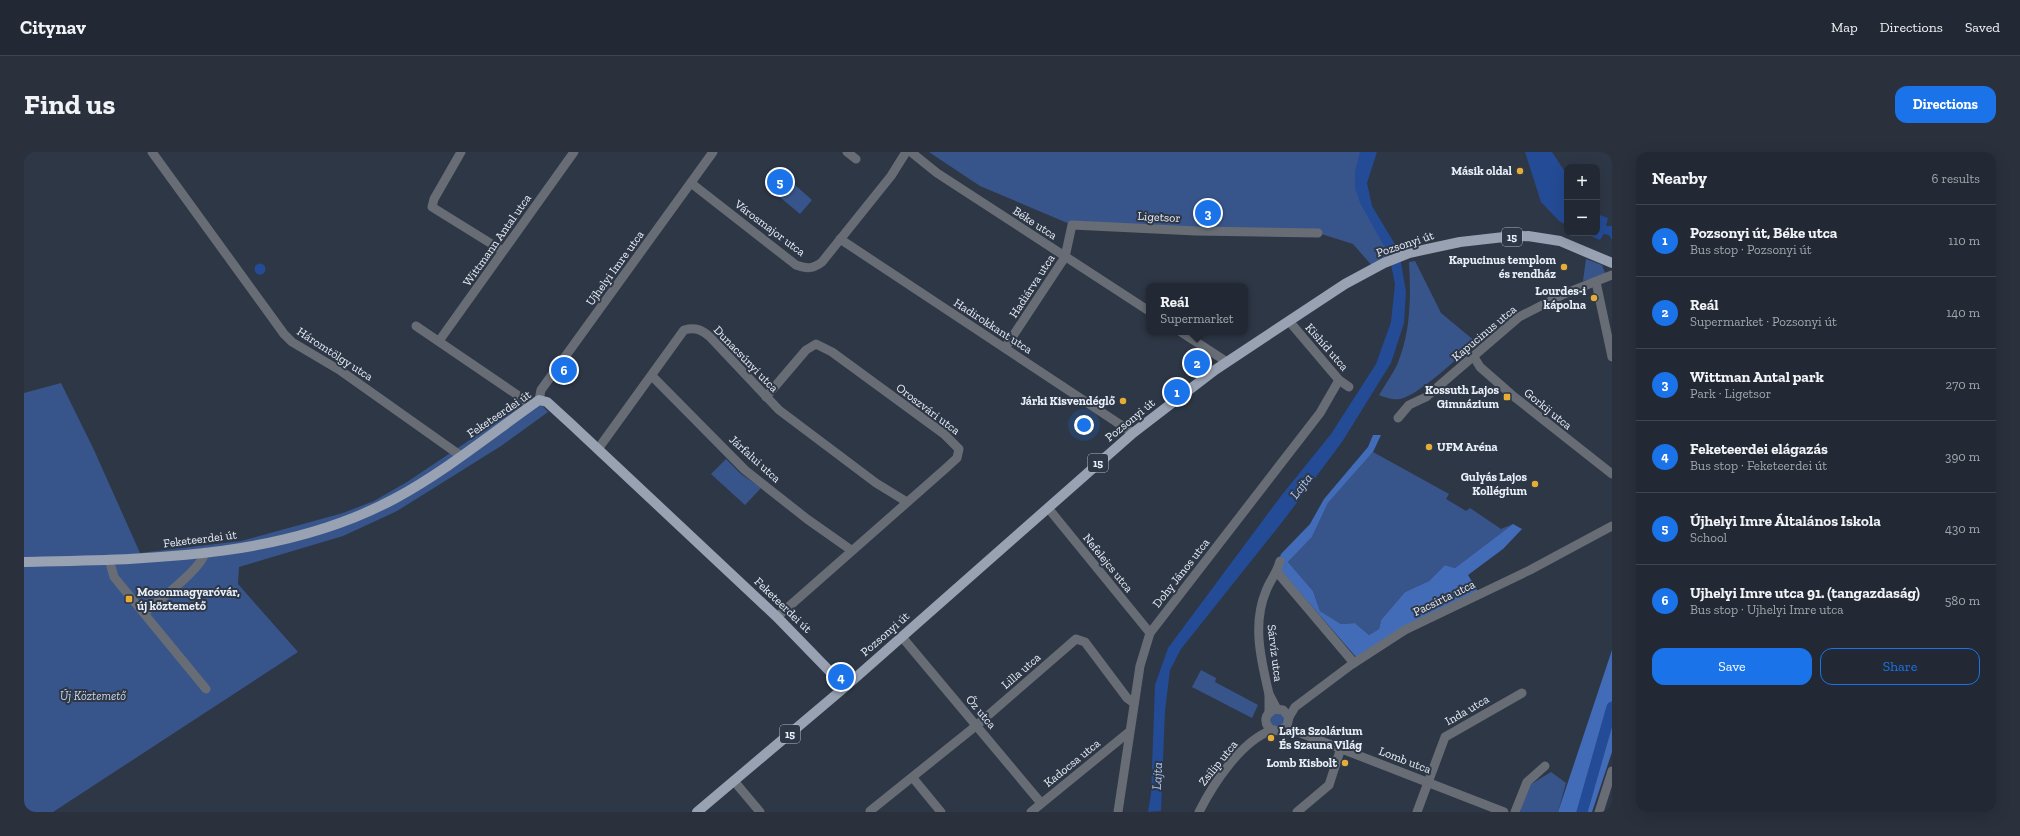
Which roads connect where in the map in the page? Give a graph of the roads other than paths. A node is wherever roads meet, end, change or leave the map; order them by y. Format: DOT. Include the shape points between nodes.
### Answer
graph roads {
  1 [pos="152,152"];
  2 [pos="462,152"];
  3 [pos="574,152"];
  4 [pos="713,152"];
  5 [pos="847,152"];
  6 [pos="906,152"];
  7 [pos="912,152"];
  8 [pos="856,159"];
  9 [pos="692,184"];
  10 [pos="1318,233"];
  11 [pos="840,239"];
  12 [pos="503,251"];
  13 [pos="1065,257"];
  14 [pos="1612,264"];
  15 [pos="1612,276"];
  16 [pos="1596,282"];
  17 [pos="1146,309"];
  18 [pos="1289,321"];
  19 [pos="416,326"];
  20 [pos="1186,335"];
  21 [pos="439,341"];
  22 [pos="1005,348"];
  23 [pos="1474,357"];
  24 [pos="1612,357"];
  25 [pos="1227,362"];
  26 [pos="652,376"];
  27 [pos="1339,380"];
  28 [pos="1349,387"];
  29 [pos="766,398"];
  30 [pos="535,402"];
  31 [pos="1398,418"];
  32 [pos="1133,432"];
  33 [pos="598,449"];
  34 [pos="461,456"];
  35 [pos="1612,474"];
  36 [pos="907,502"];
  37 [pos="1048,508"];
  38 [pos="1612,526"];
  39 [pos="851,550"];
  40 [pos="205,552"];
  41 [pos="109,559"];
  42 [pos="1280,561"];
  43 [pos="24,562"];
  44 [pos="1277,572"];
  45 [pos="144,613"];
  46 [pos="777,616"];
  47 [pos="1150,633"];
  48 [pos="902,636"];
  49 [pos="1354,663"];
  50 [pos="845,687"];
  51 [pos="206,689"];
  52 [pos="1522,693"];
  53 [pos="1134,703"];
  54 [pos="1281,714"];
  55 [pos="977,724"];
  56 [pos="1273,728"];
  57 [pos="1129,732"];
  58 [pos="1298,732"];
  59 [pos="1341,748"];
  60 [pos="1545,766"];
  61 [pos="1612,771"];
  62 [pos="913,778"];
  63 [pos="734,781"];
  64 [pos="1429,781"];
  65 [pos="1041,803"];
  66 [pos="870,811"];
  67 [pos="697,812"];
  68 [pos="760,812"];
  69 [pos="941,812"];
  70 [pos="1031,812"];
  71 [pos="1118,812"];
  72 [pos="1199,812"];
  73 [pos="1297,812"];
  74 [pos="1417,812"];
  75 [pos="1504,812"];
  76 [pos="1515,812"];
  77 [pos="1599,812"];
  1 -- 34 [label="street, Háromtölgy utca" via="292,342 341,371"];
  2 -- 12 [label="street" via="432,206"];
  3 -- 12 [label="street, Wittmann Antal utca"];
  4 -- 9 [label="street, Ujhelyi Imre utca"];
  5 -- 8 [label="street"];
  6 -- 11 [label="street, Városmajor utca" via="891,176"];
  7 -- 13 [label="street, Béke utca" via="937,173"];
  9 -- 11 [label="street, Városmajor utca" via="796,266 814,268"];
  9 -- 30 [label="street, Ujhelyi Imre utca" via="541,390"];
  10 -- 13 [label="street, Ligetsor" via="1072,225"];
  11 -- 22 [label="street, Hadirokkant utca"];
  12 -- 21 [label="street, Wittmann Antal utca"];
  13 -- 17 [label="street, Béke utca"];
  13 -- 22 [label="street, Hadiárva utca"];
  14 -- 18 [label="main road, Pozsonyi út / 15" via="1560,241 1528,236 1460,242 1409,254 1384,263 1345,284"];
  15 -- 16 [label="street, Kapucinus utca"];
  16 -- 23 [label="street, Kapucinus utca" via="1527,312 1501,331"];
  16 -- 24 [label="street"];
  18 -- 25 [label="main road, Pozsonyi út / 15"];
  18 -- 27 [label="street, Kishíd utca"];
  19 -- 21 [label="street"];
  20 -- 25 [label="street"];
  21 -- 30 [label="street"];
  22 -- 32 [label="street, Hadirokkant utca"];
  23 -- 31 [label="street, Kapucinus utca" via="1426,397 1409,405"];
  23 -- 35 [label="street, Gorkij utca" via="1480,367 1512,395"];
  25 -- 32 [label="main road, Pozsonyi út / 15"];
  26 -- 29 [label="street, Dunacsúnyi utca" via="684,330 692,328 702,330 710,337"];
  26 -- 33 [label="street, Dunacsúnyi utca"];
  26 -- 39 [label="street, Járfalui utca" via="745,470"];
  27 -- 28 [label="street, Kishíd utca"];
  27 -- 47 [label="street, Dohy János utca" via="1320,413"];
  29 -- 36 [label="street, Dunacsúnyi utca" via="816,439 876,483"];
  29 -- 36 [label="street, Oroszvári utca" via="806,350 816,344 832,352 959,449 957,458"];
  30 -- 33 [label="main road, Feketeerdei út" via="547,402"];
  30 -- 34 [label="main road, Feketeerdei út"];
  32 -- 37 [label="main road, Pozsonyi út / 15"];
  33 -- 46 [label="main road, Feketeerdei út"];
  34 -- 40 [label="main road, Feketeerdei út" via="399,496 337,523 267,543"];
  36 -- 39 [label="street, Oroszvári utca"];
  37 -- 47 [label="street, Nefelejcs utca"];
  37 -- 48 [label="main road, Pozsonyi út / 15"];
  38 -- 49 [label="street, Pacsirta utca" via="1530,570 1405,630"];
  39 -- 46 [label="street, Oroszvári utca"];
  40 -- 41 [label="main road, Feketeerdei út"];
  40 -- 45 [label="street" via="196,568"];
  41 -- 43 [label="main road, Feketeerdei út"];
  41 -- 45 [label="street" via="112,574"];
  42 -- 44 [label="street, Sárvíz utca"];
  44 -- 49 [label="street"];
  44 -- 54 [label="street, Sárvíz utca" via="1266,591 1259,614 1258,637 1269,694"];
  45 -- 51 [label="street"];
  46 -- 50 [label="main road, Feketeerdei út"];
  47 -- 53 [label="street, Dohy János utca" via="1140,666"];
  48 -- 50 [label="main road, Pozsonyi út / 15"];
  48 -- 55 [label="street, Őz utca"];
  49 -- 54 [label="street, Pacsirta utca" via="1295,707"];
  50 -- 63 [label="main road, Pozsonyi út / 15"];
  52 -- 64 [label="street, Inda utca" via="1445,737"];
  53 -- 55 [label="street, Lilla utca" via="1127,698 1085,642 1076,639"];
  53 -- 57 [label="street, Dohy János utca"];
  54 -- 56 [label="street"];
  54 -- 56 [label="street" via="1287,726"];
  54 -- 58 [label="street, Sárvíz utca"];
  55 -- 62 [label="street, Lilla utca"];
  55 -- 65 [label="street, Őz utca"];
  56 -- 58 [label="street"];
  56 -- 72 [label="street, Zsilip utca" via="1248,745 1212,786"];
  57 -- 65 [label="street, Kadocsa utca"];
  57 -- 71 [label="street, Dohy János utca"];
  58 -- 59 [label="street, Lomb utca"];
  59 -- 64 [label="street, Lomb utca"];
  59 -- 73 [label="street" via="1329,785"];
  60 -- 76 [label="street" via="1527,782"];
  61 -- 77 [label="street"];
  62 -- 66 [label="street, Lilla utca"];
  62 -- 69 [label="street"];
  63 -- 67 [label="main road, Pozsonyi út / 15"];
  63 -- 68 [label="street"];
  64 -- 74 [label="street, Inda utca"];
  64 -- 75 [label="street, Lomb utca"];
  65 -- 70 [label="street, Kadocsa utca"];
}
